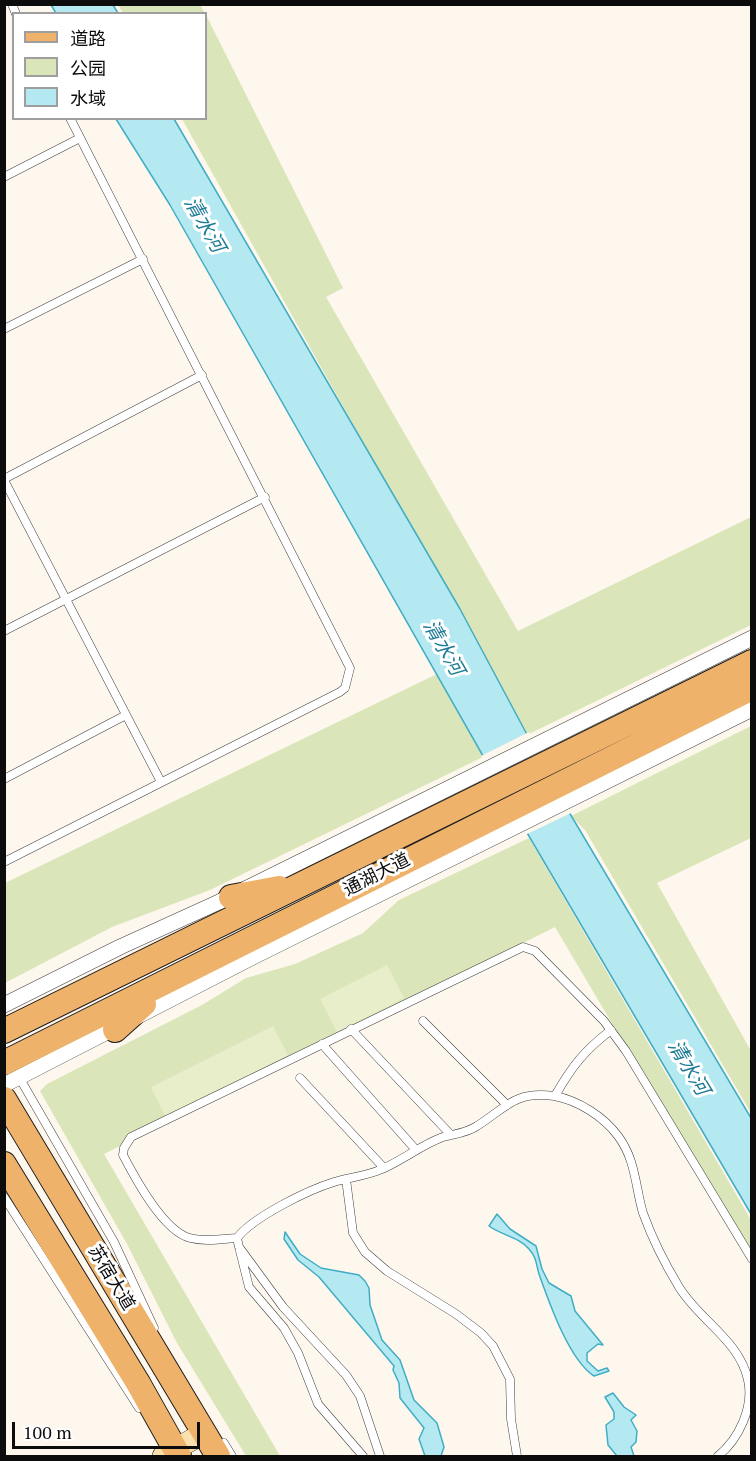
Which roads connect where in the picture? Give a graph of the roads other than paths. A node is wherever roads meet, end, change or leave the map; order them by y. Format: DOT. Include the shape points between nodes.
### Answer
graph roads {
  1 [pos="71,120"];
  2 [pos="80,138"];
  3 [pos="4,177"];
  4 [pos="143,259"];
  5 [pos="4,328"];
  6 [pos="202,375"];
  7 [pos="4,480"];
  8 [pos="264,497"];
  9 [pos="66,599"];
  10 [pos="4,631"];
  11 [pos="752,638"];
  12 [pos="752,662"];
  13 [pos="752,688"];
  14 [pos="752,709"];
  15 [pos="126,715"];
  16 [pos="552,749"];
  17 [pos="4,779"];
  18 [pos="161,782"];
  19 [pos="576,786"];
  20 [pos="434,844"];
  21 [pos="4,861"];
  22 [pos="308,883"];
  23 [pos="231,897"];
  24 [pos="164,985"];
  25 [pos="4,1005"];
  26 [pos="61,1020"];
  27 [pos="423,1021"];
  28 [pos="351,1029"];
  29 [pos="115,1030"];
  30 [pos="611,1030"];
  31 [pos="4,1031"];
  32 [pos="322,1044"];
  33 [pos="10,1064"];
  34 [pos="300,1078"];
  35 [pos="4,1085"];
  36 [pos="555,1096"];
  37 [pos="4,1099"];
  38 [pos="505,1103"];
  39 [pos="451,1136"];
  40 [pos="416,1150"];
  41 [pos="4,1164"];
  42 [pos="384,1168"];
  43 [pos="346,1179"];
  44 [pos="4,1197"];
  45 [pos="238,1243"];
  46 [pos="752,1259"];
  47 [pos="157,1334"];
  48 [pos="750,1405"];
  49 [pos="142,1413"];
  50 [pos="214,1442"];
  51 [pos="168,1454"];
  52 [pos="232,1456"];
  53 [pos="363,1456"];
  54 [pos="380,1456"];
  55 [pos="517,1456"];
  56 [pos="718,1456"];
  1 -- 2 [label="lane"];
  2 -- 3 [label="lane"];
  2 -- 4 [label="lane"];
  4 -- 5 [label="lane"];
  4 -- 6 [label="lane"];
  6 -- 7 [label="lane"];
  6 -- 8 [label="lane"];
  7 -- 9 [label="lane"];
  8 -- 9 [label="lane"];
  8 -- 18 [label="lane" via="347,658 350,668 345,688"];
  9 -- 10 [label="lane"];
  9 -- 15 [label="lane"];
  11 -- 16 [label="street"];
  12 -- 16 [label="main road, 通湖大道"];
  13 -- 19 [label="main road, 通湖大道"];
  14 -- 19 [label="street"];
  15 -- 17 [label="lane"];
  15 -- 18 [label="lane"];
  16 -- 20 [label="main road, 通湖大道"];
  16 -- 23 [label="street" via="465,781"];
  18 -- 21 [label="lane"];
  19 -- 20 [label="main road, 通湖大道"];
  20 -- 22 [label="main road, 通湖大道"];
  20 -- 24 [label="main road, 通湖大道"];
  20 -- 29 [label="street" via="253,957"];
  22 -- 23 [label="main road"];
  22 -- 26 [label="main road, 通湖大道"];
  23 -- 25 [label="street"];
  24 -- 26 [label="main road, 通湖大道"];
  24 -- 29 [label="main road"];
  26 -- 31 [label="main road, 通湖大道"];
  26 -- 33 [label="main road, 通湖大道"];
  27 -- 38 [label="lane"];
  28 -- 30 [label="lane" via="523,947 535,951"];
  28 -- 32 [label="lane"];
  28 -- 39 [label="lane"];
  29 -- 33 [label="street"];
  30 -- 36 [label="lane" via="572,1066"];
  30 -- 46 [label="lane"];
  32 -- 40 [label="lane"];
  32 -- 45 [label="lane" via="131,1137 124,1148 127,1162 144,1191 175,1230 189,1238"];
  33 -- 35 [label="street"];
  33 -- 47 [label="lane" via="114,1242"];
  34 -- 42 [label="lane"];
  36 -- 38 [label="lane" via="523,1097"];
  36 -- 48 [label="lane" via="595,1114 621,1141 635,1170 644,1215 672,1274 693,1308 744,1365"];
  37 -- 50 [label="main road, 苏宿大道"];
  38 -- 39 [label="lane" via="477,1126"];
  39 -- 40 [label="lane"];
  40 -- 42 [label="lane"];
  41 -- 51 [label="main road, 苏宿大道" via="132,1372"];
  42 -- 43 [label="lane"];
  43 -- 45 [label="lane" via="317,1187 266,1216"];
  43 -- 55 [label="lane" via="353,1233 365,1252 464,1320 493,1346 510,1379"];
  44 -- 49 [label="lane"];
  45 -- 53 [label="lane" via="249,1287 284,1328 318,1404"];
  45 -- 54 [label="lane" via="283,1307 346,1375 360,1396"];
  48 -- 56 [label="lane" via="737,1434"];
  50 -- 51 [label="street"];
  50 -- 52 [label="lane"];
}
